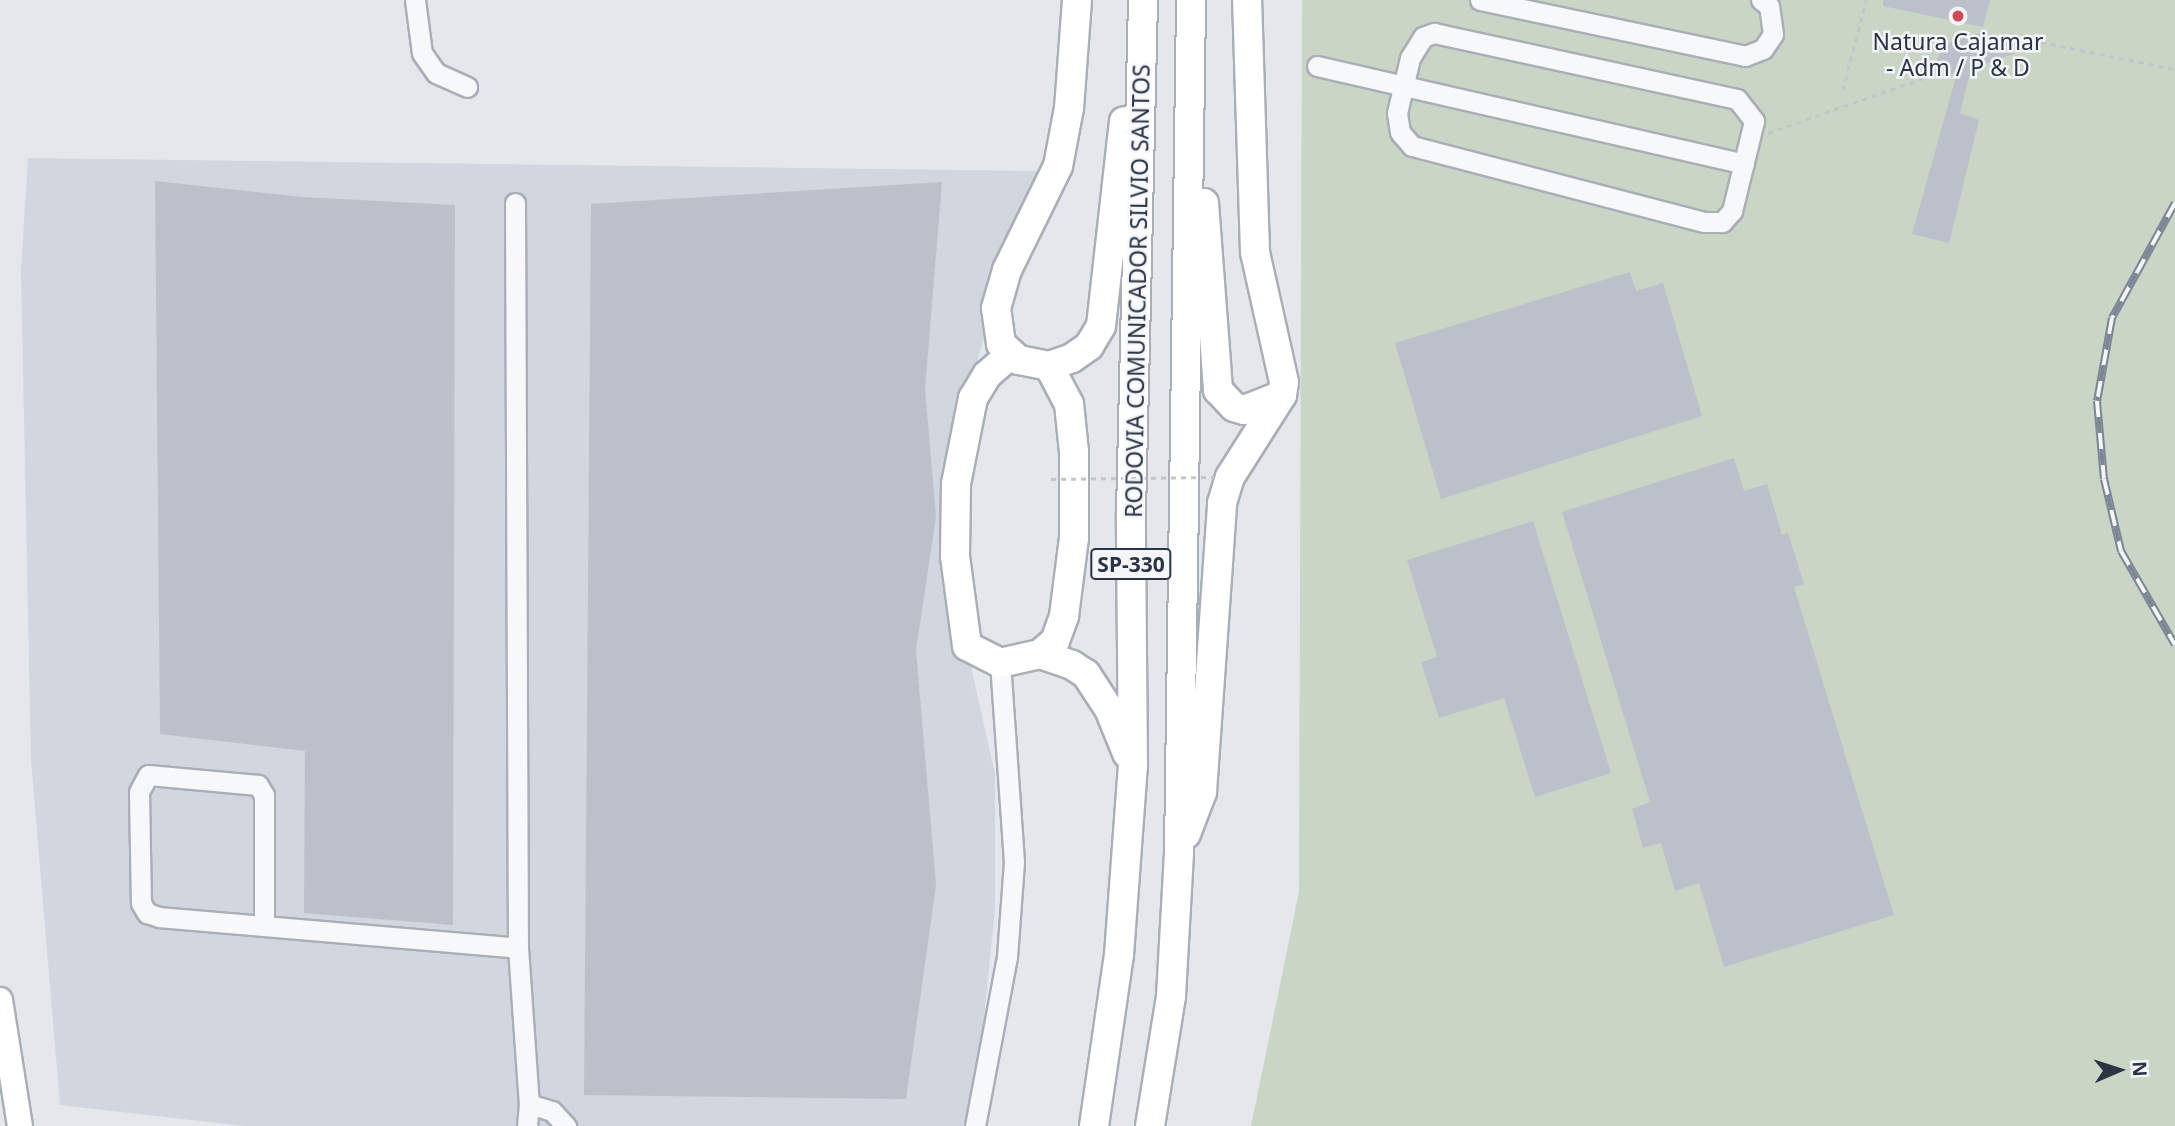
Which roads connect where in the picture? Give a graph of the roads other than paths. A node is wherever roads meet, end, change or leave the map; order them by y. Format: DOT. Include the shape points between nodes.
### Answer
graph roads {
  1 [pos="415,0"];
  2 [pos="1077,0"];
  3 [pos="1138,0"];
  4 [pos="1143,0"];
  5 [pos="1191,0"];
  6 [pos="1247,0"];
  7 [pos="1480,0"];
  8 [pos="1761,0"];
  9 [pos="1317,66"];
  10 [pos="467,86"];
  11 [pos="1404,87"];
  12 [pos="1189,106"];
  13 [pos="1744,164"];
  14 [pos="515,203"];
  15 [pos="1010,355"];
  16 [pos="1048,366"];
  17 [pos="1282,395"];
  18 [pos="1040,654"];
  19 [pos="1000,663"];
  20 [pos="1133,766"];
  21 [pos="1179,852"];
  22 [pos="264,926"];
  23 [pos="517,948"];
  24 [pos="0,1000"];
  25 [pos="529,1104"];
  26 [pos="20,1126"];
  27 [pos="527,1126"];
  28 [pos="566,1126"];
  29 [pos="975,1126"];
  30 [pos="1094,1126"];
  31 [pos="1150,1126"];
  1 -- 10 [label="lane" via="422,53 436,73"];
  2 -- 15 [label="highway" via="1069,108 1058,166 1007,270 996,308 1000,344"];
  3 -- 16 [label="highway" via="1104,316 1088,346 1072,358"];
  4 -- 20 [label="highway, RODOVIA COMUNICADOR SILVIO SANTOS / SP-330" via="1131,513"];
  5 -- 12 [label="highway, SP-330"];
  6 -- 17 [label="highway" via="1255,252 1283,371"];
  7 -- 8 [label="lane" via="1745,56 1763,49 1773,34 1769,5"];
  9 -- 11 [label="lane"];
  11 -- 13 [label="lane"];
  11 -- 13 [label="lane" via="1397,113 1400,132 1412,146 1712,223 1722,222 1732,211"];
  11 -- 13 [label="lane" via="1410,58 1423,37 1453,34 1737,99 1750,110 1754,121"];
  12 -- 17 [label="highway" via="1204,209 1218,390 1234,407 1244,410"];
  12 -- 21 [label="highway, SP-330"];
  14 -- 23 [label="lane"];
  15 -- 16 [label="highway"];
  15 -- 19 [label="highway" via="987,375 973,398 956,484 956,567 967,646"];
  16 -- 18 [label="highway" via="1071,415 1074,538 1064,617 1055,641"];
  17 -- 21 [label="highway" via="1230,477 1222,503 1202,792"];
  18 -- 19 [label="highway"];
  18 -- 20 [label="highway" via="1073,665 1097,687"];
  19 -- 29 [label="lane" via="1014,862 1007,957"];
  20 -- 30 [label="highway, RODOVIA COMUNICADOR SILVIO SANTOS / SP-330" via="1119,955"];
  21 -- 31 [label="highway, SP-330" via="1171,996"];
  22 -- 22 [label="lane" via="147,913 141,903 139,792 148,775 258,785 264,795"];
  22 -- 23 [label="lane"];
  23 -- 25 [label="lane"];
  24 -- 26 [label="main road"];
  25 -- 27 [label="lane"];
  25 -- 28 [label="lane" via="552,1111"];
}
